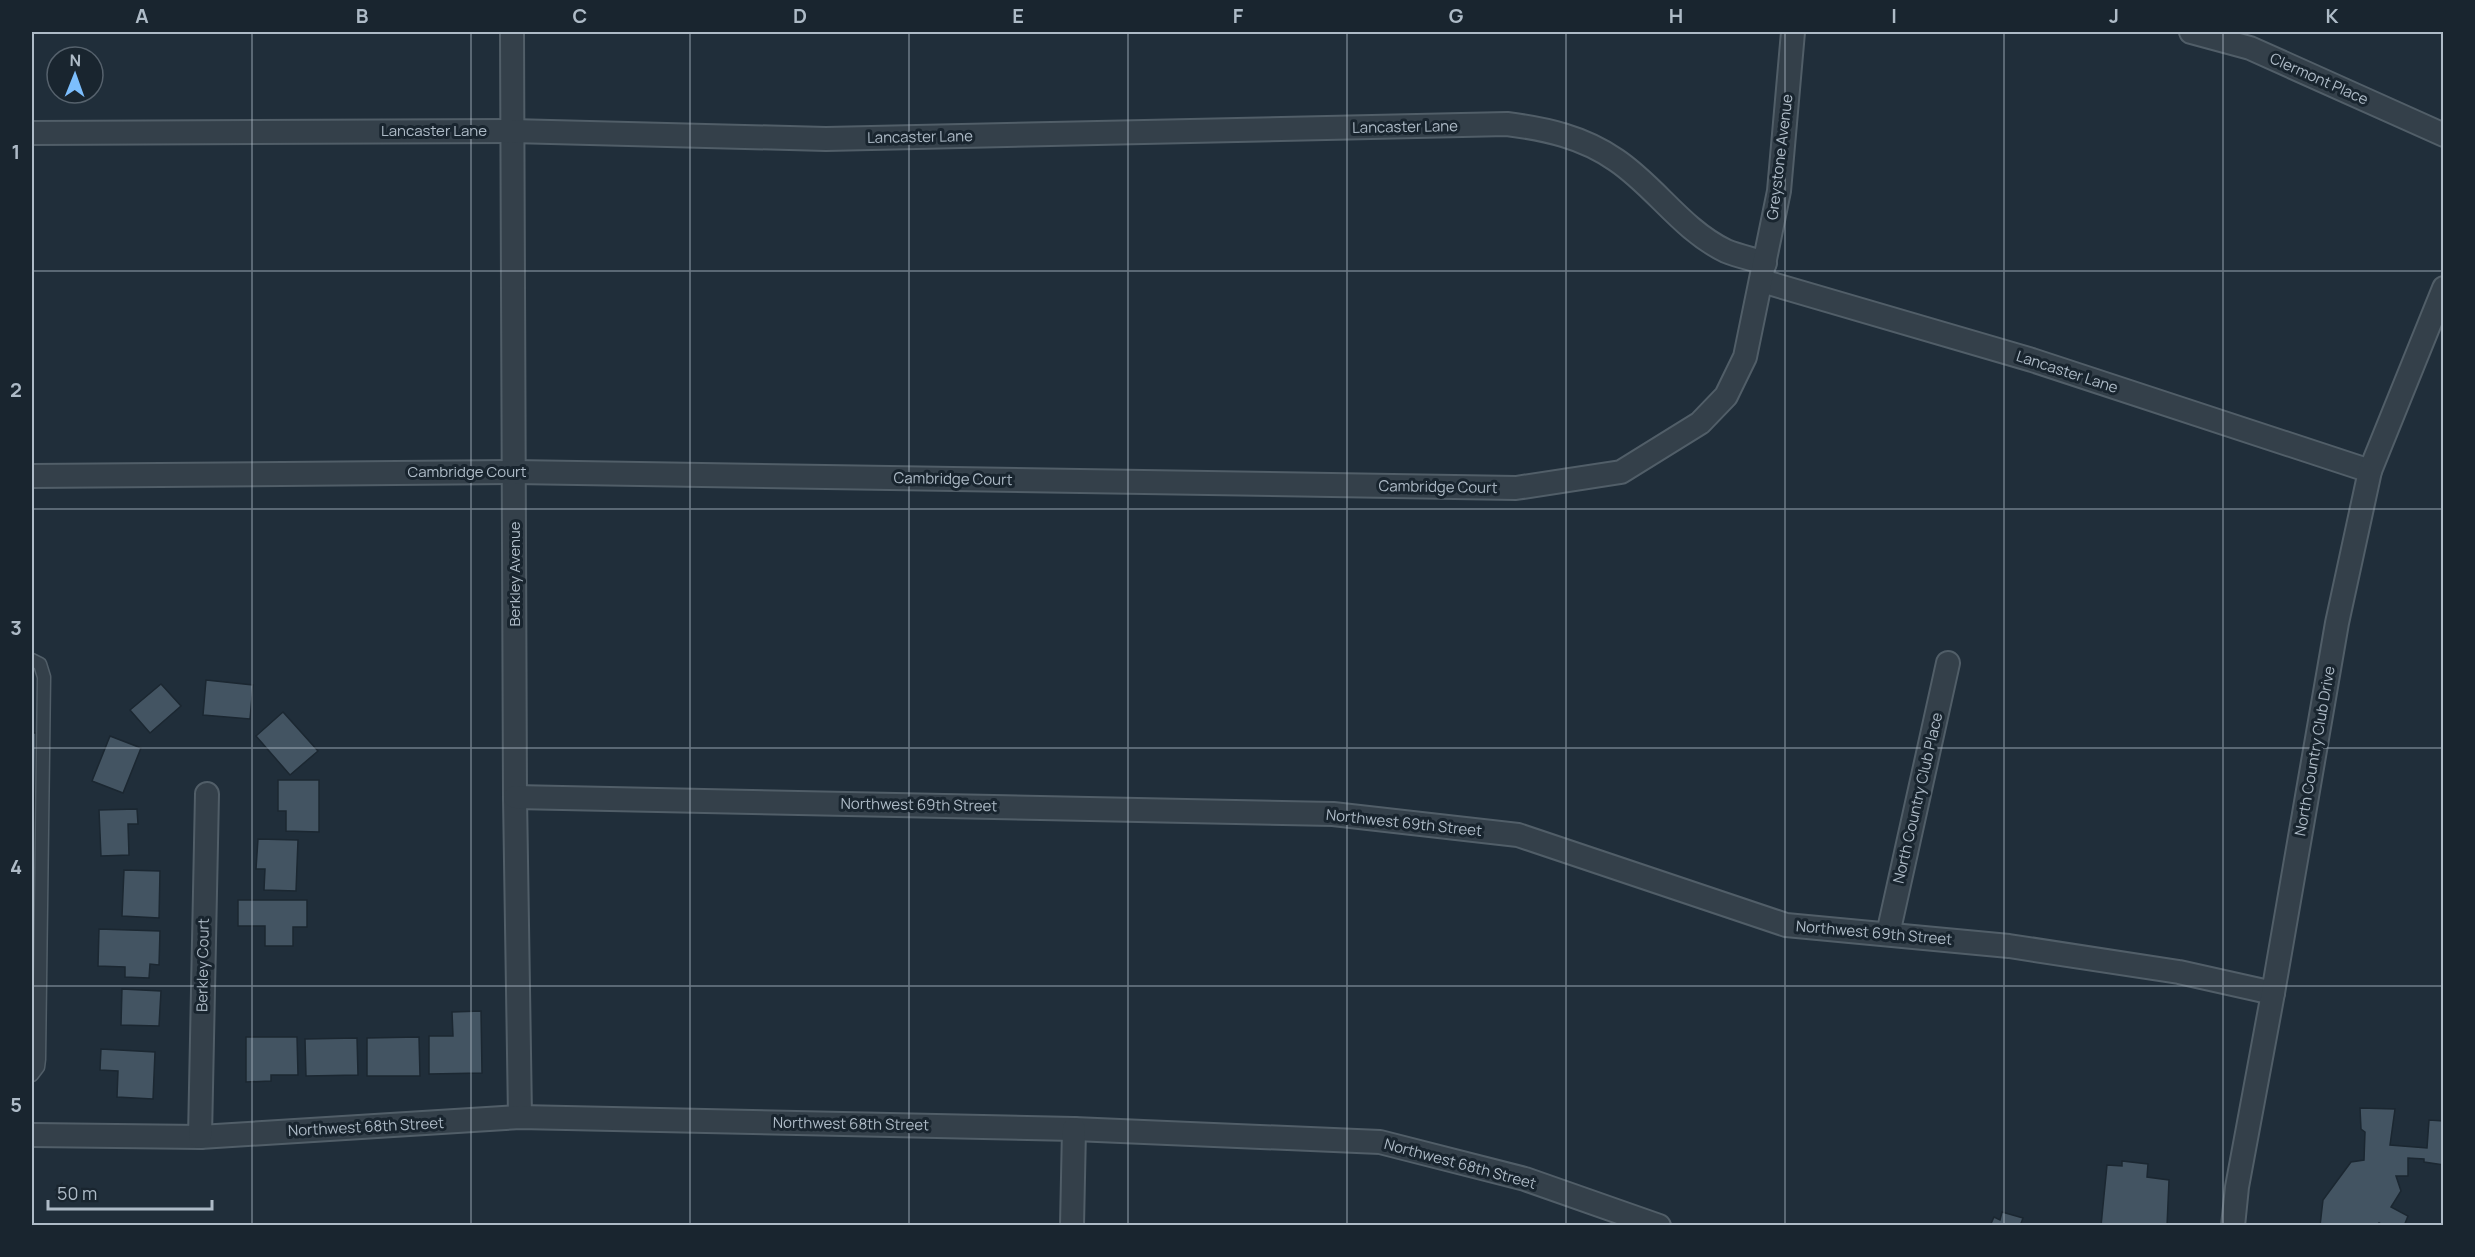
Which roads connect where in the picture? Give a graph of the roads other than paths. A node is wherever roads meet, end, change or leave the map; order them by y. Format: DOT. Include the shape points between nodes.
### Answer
graph roads {
  1 [pos="512,32"];
  2 [pos="1793,32"];
  3 [pos="2191,32"];
  4 [pos="512,130"];
  5 [pos="32,133"];
  6 [pos="2444,135"];
  7 [pos="1764,272"];
  8 [pos="2444,288"];
  9 [pos="2370,471"];
  10 [pos="516,472"];
  11 [pos="32,476"];
  12 [pos="32,660"];
  13 [pos="1948,663"];
  14 [pos="207,794"];
  15 [pos="515,797"];
  16 [pos="1888,934"];
  17 [pos="2273,993"];
  18 [pos="32,1075"];
  19 [pos="520,1117"];
  20 [pos="1074,1129"];
  21 [pos="32,1135"];
  22 [pos="200,1137"];
  23 [pos="1072,1226"];
  24 [pos="1659,1226"];
  25 [pos="2233,1226"];
  1 -- 4 [label="street, Berkley Avenue"];
  2 -- 7 [label="street, Greystone Avenue" via="1779,191"];
  3 -- 6 [label="street, Clermont Place" via="2250,48"];
  4 -- 5 [label="street, Lancaster Lane"];
  4 -- 7 [label="street, Lancaster Lane" via="826,139 1508,124 1546,129 1586,143 1617,160 1690,227"];
  4 -- 10 [label="street, Berkley Avenue"];
  7 -- 9 [label="street, Lancaster Lane"];
  7 -- 10 [label="street, Cambridge Court" via="1745,357 1726,396 1700,423 1621,472 1598,476 1516,488"];
  8 -- 9 [label="street, North Country Club Drive"];
  9 -- 17 [label="street, North Country Club Drive" via="2337,623"];
  10 -- 11 [label="street, Cambridge Court"];
  10 -- 15 [label="street, Berkley Avenue"];
  12 -- 18 [label="lane" via="40,664 44,677 39,1059"];
  13 -- 16 [label="street, North Country Club Place"];
  14 -- 22 [label="street, Berkley Court"];
  15 -- 16 [label="street, Northwest 69th Street" via="1333,814 1518,835 1786,925"];
  15 -- 19 [label="street, Berkley Avenue"];
  16 -- 17 [label="street, Northwest 69th Street" via="2009,946 2179,972"];
  17 -- 25 [label="street, North Country Club Drive" via="2236,1187"];
  19 -- 20 [label="street, Northwest 68th Street"];
  19 -- 22 [label="street, Northwest 68th Street"];
  20 -- 23 [label="street"];
  20 -- 24 [label="street, Northwest 68th Street" via="1380,1142 1525,1179"];
  21 -- 22 [label="street, Northwest 68th Street"];
}
